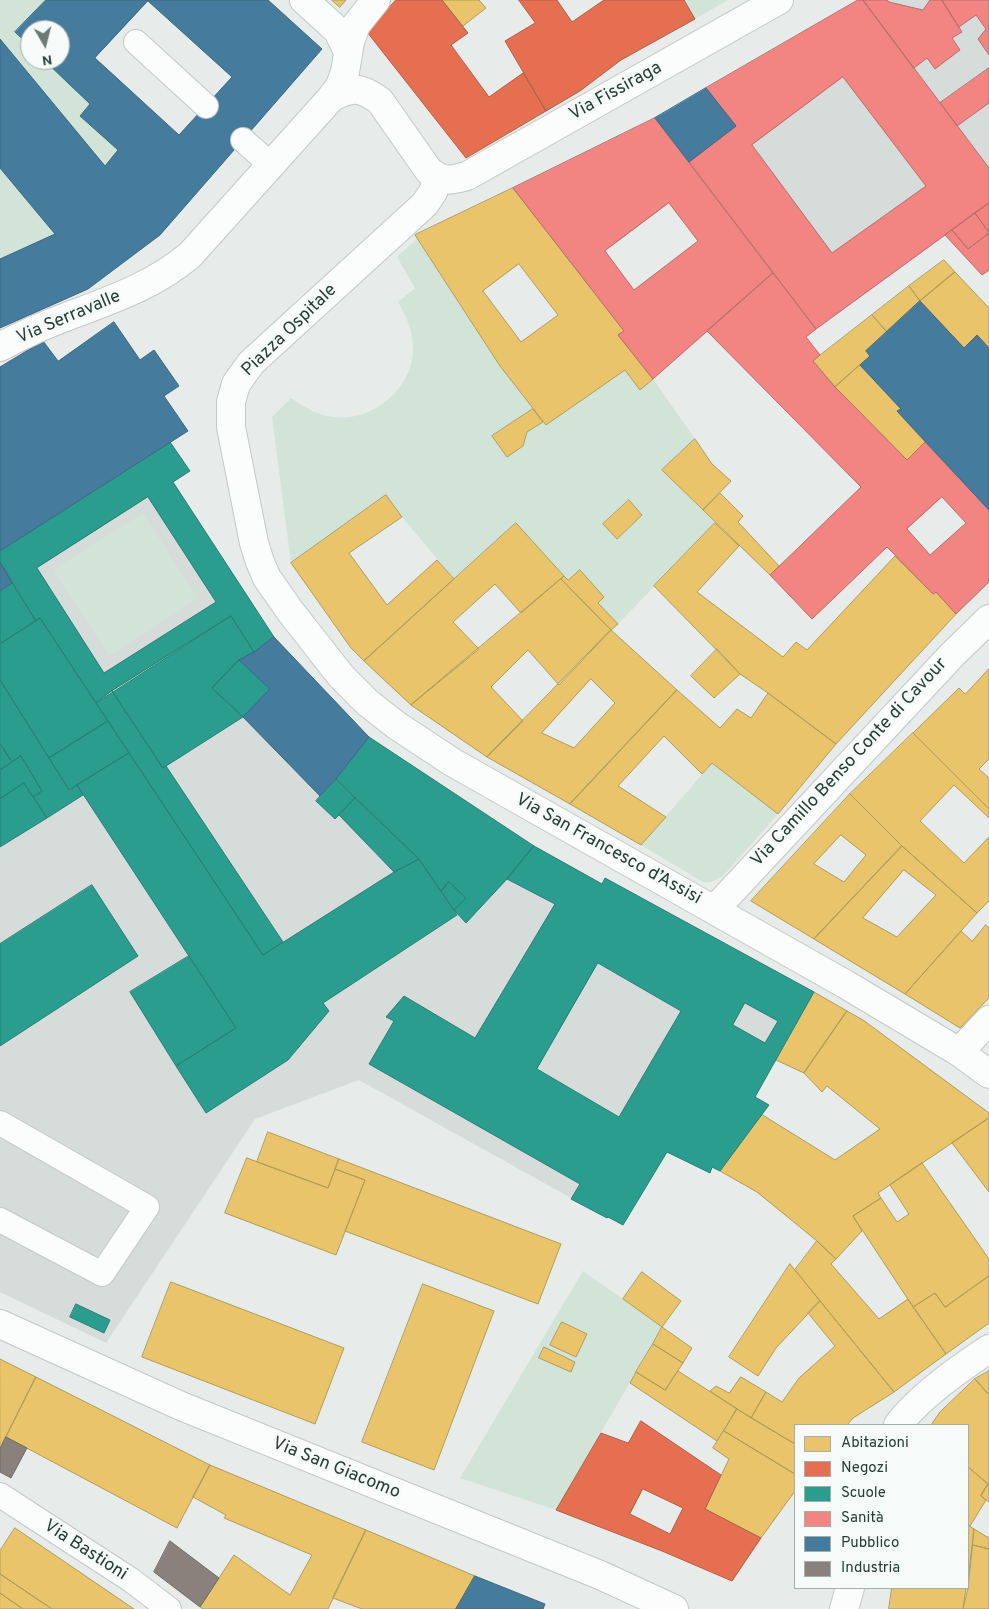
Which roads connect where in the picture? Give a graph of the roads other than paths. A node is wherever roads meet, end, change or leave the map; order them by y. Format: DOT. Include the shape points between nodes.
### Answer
graph roads {
  1 [pos="304,0"];
  2 [pos="376,0"];
  3 [pos="779,0"];
  4 [pos="136,42"];
  5 [pos="348,52"];
  6 [pos="331,98"];
  7 [pos="206,106"];
  8 [pos="242,140"];
  9 [pos="271,166"];
  10 [pos="444,180"];
  11 [pos="0,347"];
  12 [pos="268,578"];
  13 [pos="989,619"];
  14 [pos="714,910"];
  15 [pos="989,1020"];
  16 [pos="959,1052"];
  17 [pos="989,1074"];
  18 [pos="0,1123"];
  19 [pos="0,1220"];
  20 [pos="0,1324"];
  21 [pos="989,1349"];
  22 [pos="899,1424"];
  23 [pos="0,1495"];
  24 [pos="850,1589"];
  25 [pos="169,1609"];
  26 [pos="674,1609"];
  27 [pos="844,1609"];
  1 -- 5 [label="street" via="338,31"];
  2 -- 5 [label="street" via="356,25"];
  3 -- 10 [label="street, Via Fissiraga" via="474,172"];
  4 -- 7 [label="lane"];
  5 -- 6 [label="street" via="346,72"];
  6 -- 9 [label="street"];
  6 -- 10 [label="street" via="344,90 369,92 380,101 429,171"];
  8 -- 9 [label="lane"];
  9 -- 11 [label="street, Via Serravalle" via="174,269 138,289"];
  10 -- 12 [label="street, Piazza Ospitale" via="425,204 251,363 236,384 231,402 231,427 254,543"];
  12 -- 14 [label="street, Via San Francesco d’Assisi" via="341,676 396,725 452,762"];
  13 -- 14 [label="street, Via Camillo Benso Conte di Cavour"];
  14 -- 16 [label="street, Via San Francesco d’Assisi"];
  15 -- 16 [label="street"];
  16 -- 17 [label="street, Via San Francesco d’Assisi"];
  18 -- 19 [label="lane" via="147,1207 102,1274"];
  20 -- 26 [label="street, Via San Giacomo" via="182,1406 600,1575"];
  21 -- 22 [label="street" via="929,1395"];
  23 -- 25 [label="lane, Via Bastioni" via="131,1580"];
  24 -- 27 [label="street"];
}
